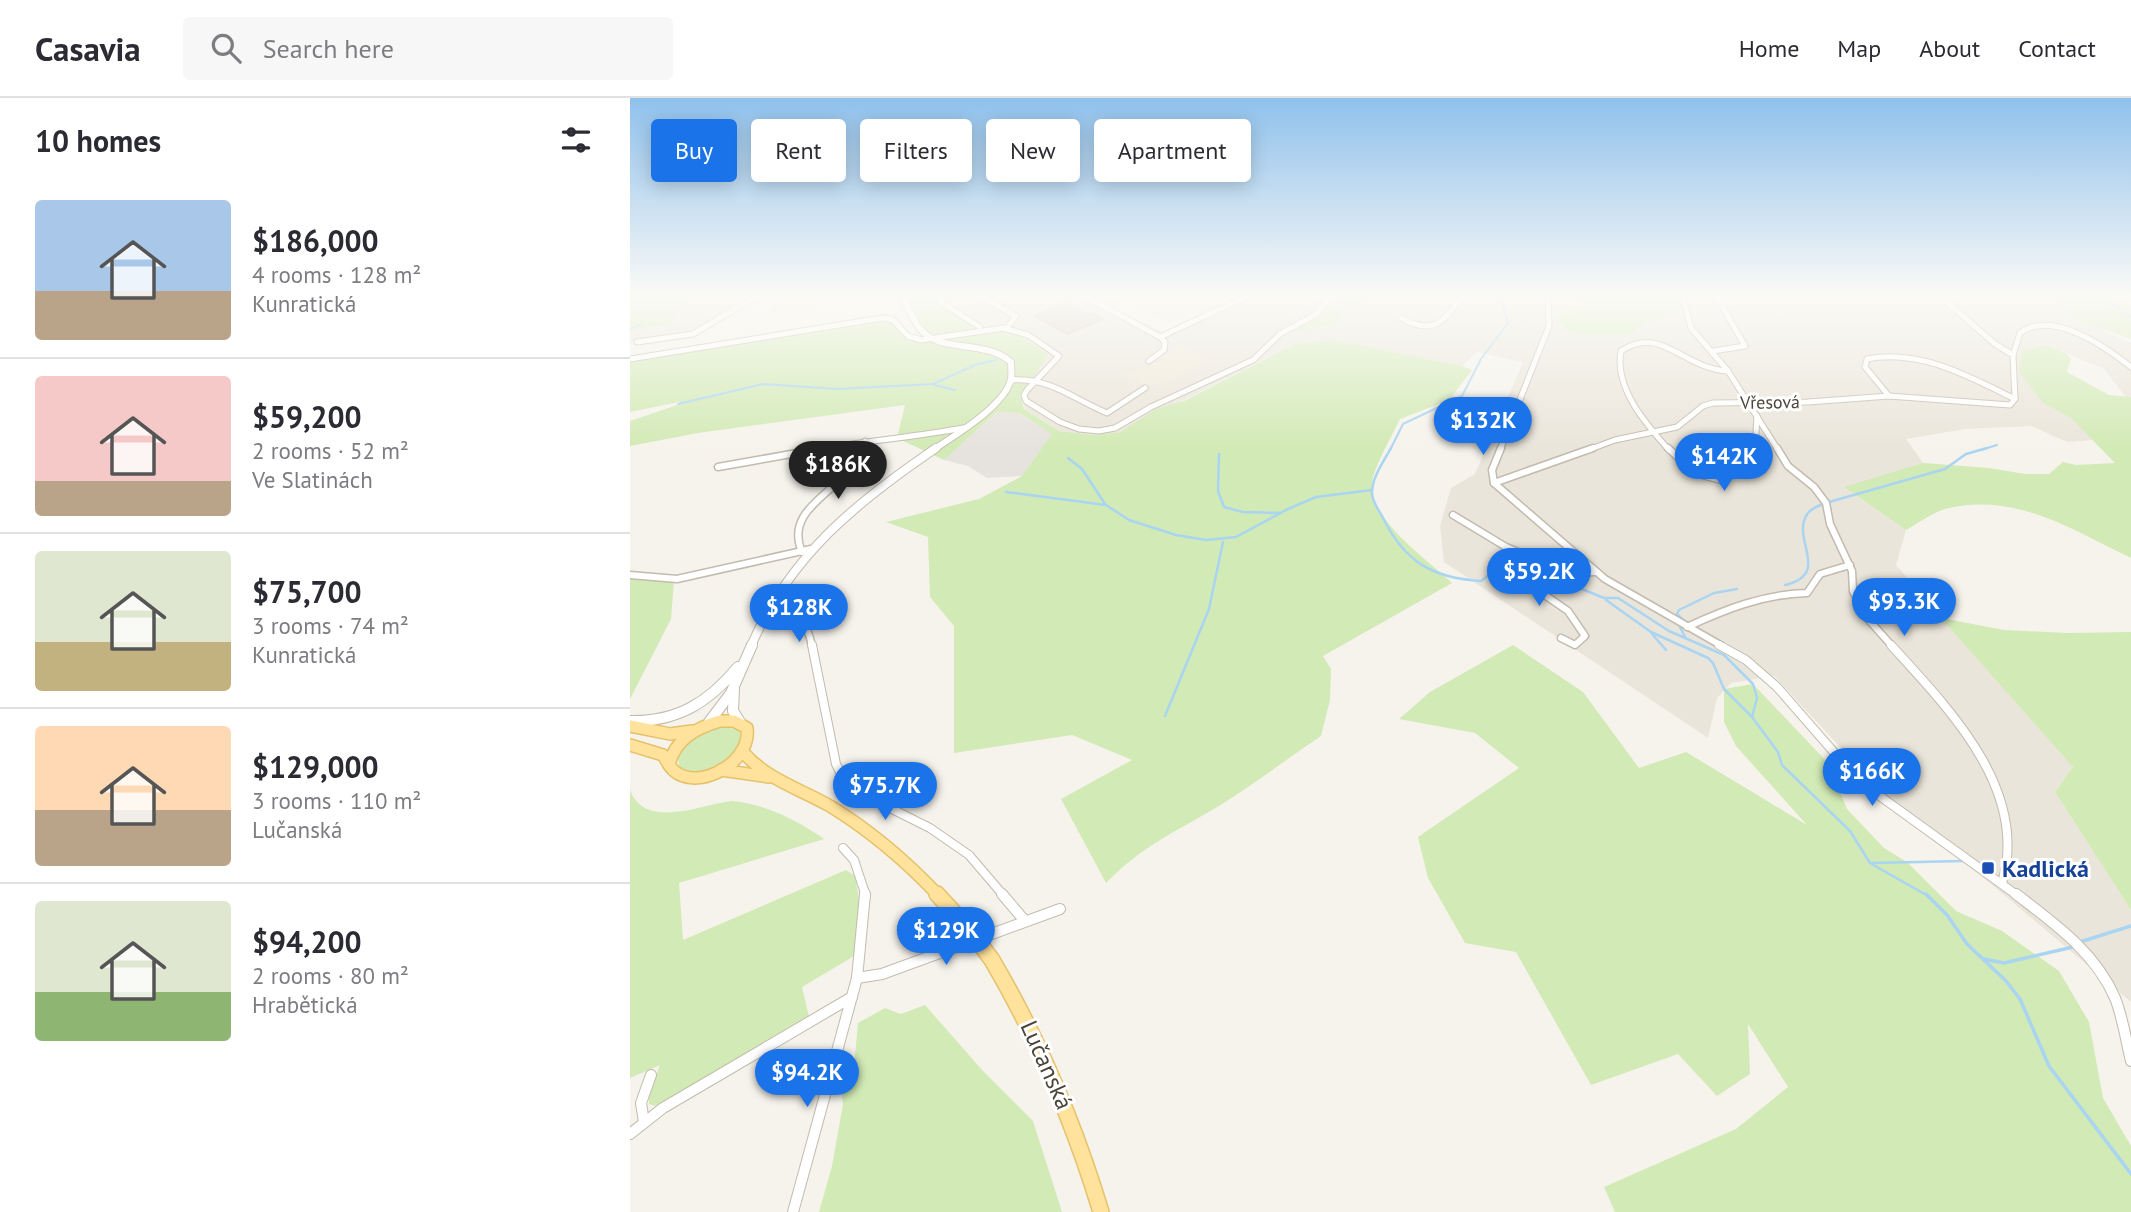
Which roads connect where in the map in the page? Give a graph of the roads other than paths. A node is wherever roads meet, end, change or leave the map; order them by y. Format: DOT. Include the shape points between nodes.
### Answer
graph roads {
  1 [pos="710,346"];
  2 [pos="978,346"];
  3 [pos="1044,346"];
  4 [pos="1165,346"];
  5 [pos="1268,346"];
  6 [pos="1541,346"];
  7 [pos="1627,346"];
  8 [pos="1662,346"];
  9 [pos="1708,346"];
  10 [pos="1745,346"];
  11 [pos="1998,346"];
  12 [pos="2015,346"];
  13 [pos="2103,346"];
  14 [pos="1713,351"];
  15 [pos="2014,355"];
  16 [pos="630,359"];
  17 [pos="1149,361"];
  18 [pos="2131,367"];
  19 [pos="1728,371"];
  20 [pos="1035,379"];
  21 [pos="1012,380"];
  22 [pos="1145,388"];
  23 [pos="1889,396"];
  24 [pos="2015,399"];
  25 [pos="1749,403"];
  26 [pos="1757,416"];
  27 [pos="963,428"];
  28 [pos="1654,432"];
  29 [pos="865,441"];
  30 [pos="718,467"];
  31 [pos="1494,483"];
  32 [pos="1453,515"];
  33 [pos="811,549"];
  34 [pos="802,552"];
  35 [pos="1544,563"];
  36 [pos="1850,565"];
  37 [pos="1595,572"];
  38 [pos="630,575"];
  39 [pos="770,607"];
  40 [pos="1687,627"];
  41 [pos="1561,638"];
  42 [pos="746,657"];
  43 [pos="735,684"];
  44 [pos="740,722"];
  45 [pos="630,723"];
  46 [pos="703,726"];
  47 [pos="630,745"];
  48 [pos="743,752"];
  49 [pos="669,765"];
  50 [pos="721,770"];
  51 [pos="772,777"];
  52 [pos="843,848"];
  53 [pos="2002,883"];
  54 [pos="1060,909"];
  55 [pos="1025,921"];
  56 [pos="857,978"];
  57 [pos="852,997"];
  58 [pos="2131,1061"];
  59 [pos="651,1075"];
  60 [pos="644,1122"];
  61 [pos="630,1134"];
  62 [pos="793,1212"];
  63 [pos="1101,1212"];
  1 -- 16 [label="street"];
  2 -- 21 [label="street" via="1011,362"];
  3 -- 20 [label="street" via="1059,356"];
  4 -- 17 [label="street"];
  5 -- 20 [label="street" via="1255,359 1111,430 1069,428 1037,408 1024,398"];
  6 -- 31 [label="street" via="1492,470"];
  7 -- 28 [label="street" via="1620,355 1622,382"];
  8 -- 19 [label="street" via="1702,369"];
  9 -- 14 [label="street"];
  10 -- 14 [label="street"];
  11 -- 15 [label="street"];
  12 -- 15 [label="street"];
  13 -- 18 [label="street"];
  14 -- 19 [label="street"];
  15 -- 24 [label="street"];
  19 -- 25 [label="street"];
  20 -- 21 [label="street"];
  20 -- 22 [label="street" via="1052,382 1107,413"];
  21 -- 27 [label="street" via="993,405"];
  23 -- 24 [label="street, Vřesová" via="1996,405 2010,405"];
  23 -- 24 [label="street" via="1866,367 1867,359 1925,360"];
  23 -- 25 [label="street, Vřesová"];
  25 -- 26 [label="street"];
  25 -- 28 [label="street, Vřesová" via="1703,406 1677,427"];
  26 -- 28 [label="street" via="1756,454 1721,480 1687,468"];
  26 -- 36 [label="street" via="1788,467 1826,503 1830,524"];
  27 -- 29 [label="street"];
  27 -- 33 [label="street" via="844,514"];
  28 -- 31 [label="street, Vřesová" via="1615,440"];
  29 -- 30 [label="street"];
  29 -- 34 [label="street" via="860,460 825,491 795,534"];
  31 -- 37 [label="street"];
  32 -- 35 [label="street" via="1506,547"];
  33 -- 34 [label="street"];
  33 -- 39 [label="street"];
  34 -- 38 [label="street" via="677,579"];
  35 -- 37 [label="street" via="1578,573"];
  35 -- 41 [label="street" via="1539,591 1568,611 1585,636 1575,645"];
  36 -- 40 [label="street" via="1820,574 1807,593 1762,598"];
  36 -- 53 [label="street" via="1853,591 1868,619 1945,705 1998,790 2007,822"];
  37 -- 40 [label="street"];
  39 -- 42 [label="street"];
  39 -- 55 [label="street" via="795,615 811,634 836,764 844,780 969,855"];
  40 -- 53 [label="street" via="1730,649 1764,675 1859,781"];
  42 -- 43 [label="street"];
  42 -- 45 [label="street" via="715,694 693,710 663,720"];
  43 -- 44 [label="street" via="733,711"];
  43 -- 46 [label="street" via="717,715"];
  44 -- 46 [label="main road"];
  44 -- 48 [label="main road" via="749,732"];
  45 -- 46 [label="main road" via="675,734"];
  46 -- 49 [label="main road" via="676,747"];
  47 -- 49 [label="main road" via="663,755"];
  48 -- 50 [label="main road"];
  48 -- 51 [label="main road"];
  49 -- 50 [label="main road" via="687,779"];
  50 -- 51 [label="main road"];
  51 -- 63 [label="main road, Lučanská, bridge" via="812,796 889,848 969,929 1023,1011 1049,1064"];
  52 -- 56 [label="street" via="854,860 866,897"];
  53 -- 58 [label="street" via="2090,956 2115,999"];
  54 -- 55 [label="street"];
  55 -- 56 [label="street" via="883,974"];
  56 -- 57 [label="street"];
  57 -- 60 [label="street"];
  57 -- 62 [label="street"];
  59 -- 60 [label="street" via="640,1103"];
  60 -- 61 [label="street"];
}
